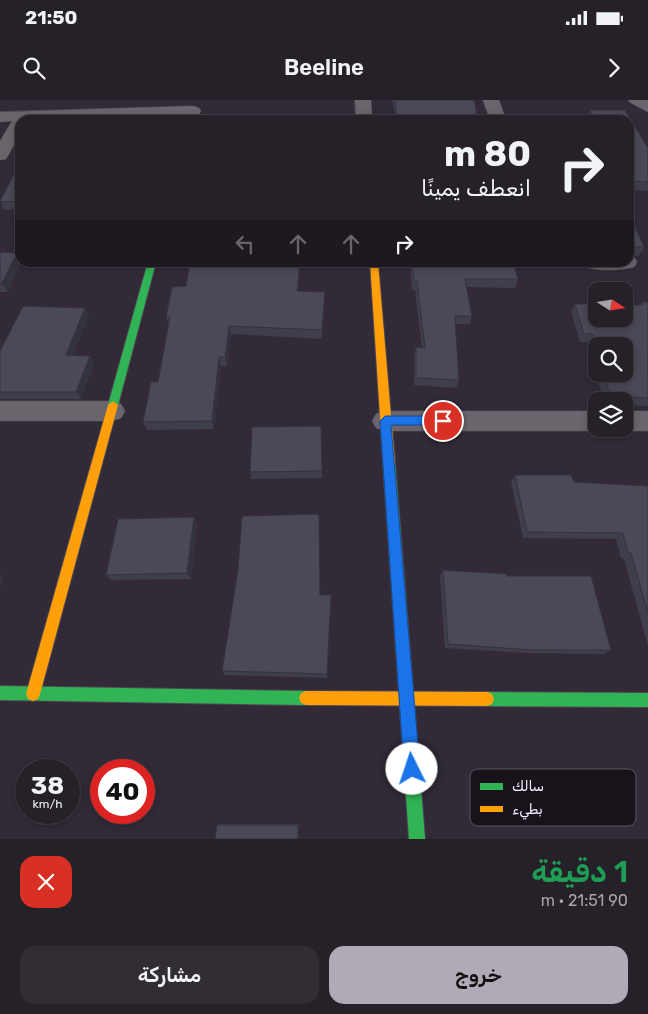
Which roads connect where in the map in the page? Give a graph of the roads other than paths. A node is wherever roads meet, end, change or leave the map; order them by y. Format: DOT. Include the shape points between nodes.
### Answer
graph roads {
  1 [pos="363,100"];
  2 [pos="491,100"];
  3 [pos="636,100"];
  4 [pos="648,107"];
  5 [pos="193,110"];
  6 [pos="97,115"];
  7 [pos="364,115"];
  8 [pos="496,115"];
  9 [pos="0,117"];
  10 [pos="15,118"];
  11 [pos="15,129"];
  12 [pos="0,154"];
  13 [pos="634,262"];
  14 [pos="648,262"];
  15 [pos="151,267"];
  16 [pos="374,267"];
  17 [pos="0,411"];
  18 [pos="112,411"];
  19 [pos="385,421"];
  20 [pos="588,421"];
  21 [pos="633,421"];
  22 [pos="648,421"];
  23 [pos="0,693"];
  24 [pos="33,694"];
  25 [pos="408,699"];
  26 [pos="648,700"];
  27 [pos="417,839"];
  1 -- 7 [label="street"];
  2 -- 8 [label="street"];
  3 -- 4 [label="street"];
  5 -- 6 [label="street"];
  9 -- 10 [label="street"];
  11 -- 12 [label="street"];
  13 -- 14 [label="street"];
  15 -- 18 [label="street"];
  16 -- 19 [label="street"];
  17 -- 18 [label="street"];
  18 -- 24 [label="street"];
  19 -- 20 [label="street"];
  19 -- 25 [label="street"];
  21 -- 22 [label="street"];
  23 -- 24 [label="street"];
  24 -- 25 [label="street"];
  25 -- 26 [label="street"];
  25 -- 27 [label="street"];
}
